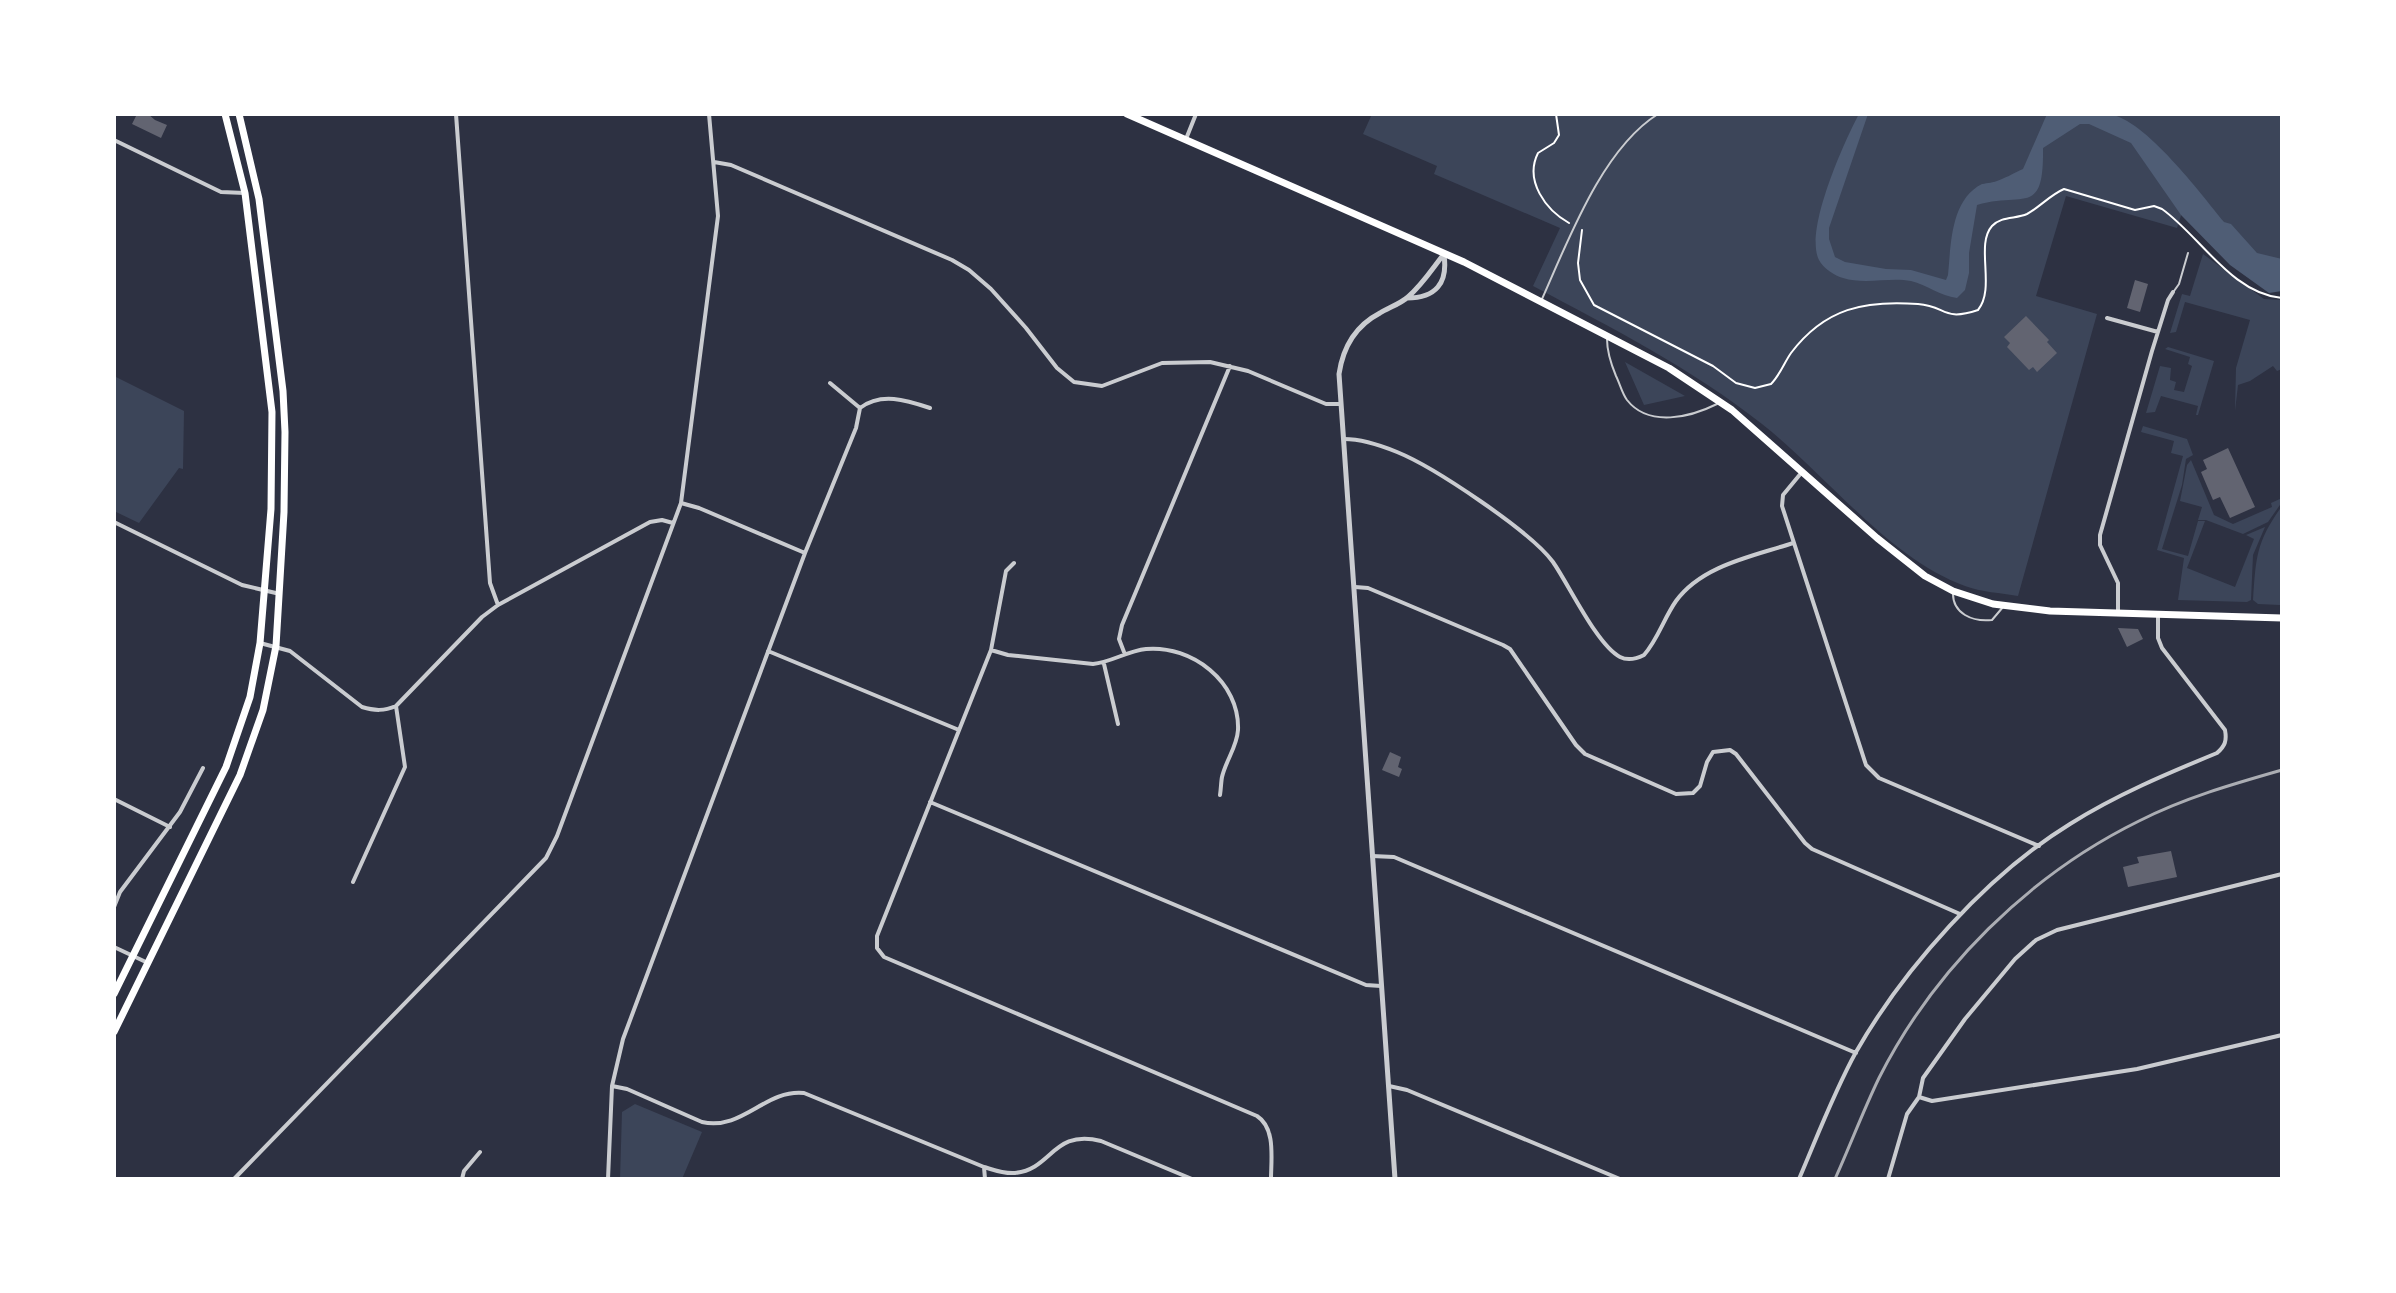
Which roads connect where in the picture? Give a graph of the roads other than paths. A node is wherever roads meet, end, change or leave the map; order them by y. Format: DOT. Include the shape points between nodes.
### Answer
graph roads {
  1 [pos="225,114"];
  2 [pos="239,114"];
  3 [pos="456,114"];
  4 [pos="709,114"];
  5 [pos="1127,114"];
  6 [pos="1196,114"];
  7 [pos="1649,114"];
  8 [pos="1658,114"];
  9 [pos="1648,121"];
  10 [pos="1186,139"];
  11 [pos="114,140"];
  12 [pos="714,162"];
  13 [pos="245,193"];
  14 [pos="2188,253"];
  15 [pos="1444,254"];
  16 [pos="2173,292"];
  17 [pos="1407,298"];
  18 [pos="1542,301"];
  19 [pos="2107,318"];
  20 [pos="2158,332"];
  21 [pos="1607,334"];
  22 [pos="1230,366"];
  23 [pos="830,383"];
  24 [pos="1722,402"];
  25 [pos="1340,404"];
  26 [pos="860,408"];
  27 [pos="930,408"];
  28 [pos="1343,439"];
  29 [pos="1803,471"];
  30 [pos="681,503"];
  31 [pos="114,522"];
  32 [pos="673,523"];
  33 [pos="1793,543"];
  34 [pos="805,553"];
  35 [pos="1014,563"];
  36 [pos="1354,587"];
  37 [pos="1953,591"];
  38 [pos="264,592"];
  39 [pos="280,594"];
  40 [pos="498,605"];
  41 [pos="2004,606"];
  42 [pos="2118,614"];
  43 [pos="2158,614"];
  44 [pos="2282,618"];
  45 [pos="260,643"];
  46 [pos="276,646"];
  47 [pos="991,650"];
  48 [pos="768,651"];
  49 [pos="1125,653"];
  50 [pos="1103,663"];
  51 [pos="396,706"];
  52 [pos="1118,724"];
  53 [pos="959,730"];
  54 [pos="203,768"];
  55 [pos="1220,795"];
  56 [pos="114,799"];
  57 [pos="930,802"];
  58 [pos="170,827"];
  59 [pos="2039,846"];
  60 [pos="1372,856"];
  61 [pos="2282,874"];
  62 [pos="353,882"];
  63 [pos="114,907"];
  64 [pos="1960,914"];
  65 [pos="114,947"];
  66 [pos="133,956"];
  67 [pos="148,963"];
  68 [pos="1381,986"];
  69 [pos="114,994"];
  70 [pos="114,1032"];
  71 [pos="2282,1035"];
  72 [pos="1856,1053"];
  73 [pos="612,1086"];
  74 [pos="1389,1086"];
  75 [pos="1919,1097"];
  76 [pos="480,1152"];
  77 [pos="984,1167"];
  78 [pos="234,1179"];
  79 [pos="462,1179"];
  80 [pos="608,1179"];
  81 [pos="985,1179"];
  82 [pos="1192,1179"];
  83 [pos="1271,1179"];
  84 [pos="1395,1179"];
  85 [pos="1620,1179"];
  86 [pos="1799,1179"];
  87 [pos="1888,1179"];
  1 -- 13 [label="main road"];
  2 -- 39 [label="main road" via="259,199 283,391"];
  3 -- 40 [label="street" via="490,583"];
  4 -- 12 [label="street"];
  5 -- 10 [label="main road"];
  6 -- 10 [label="street"];
  7 -- 9 [label="lane"];
  8 -- 9 [label="lane"];
  9 -- 18 [label="lane" via="1612,163 1575,226"];
  10 -- 15 [label="main road"];
  11 -- 13 [label="street" via="221,192"];
  12 -- 22 [label="street" via="952,260 991,289 1074,382 1102,386 1173,361"];
  12 -- 30 [label="street" via="718,216"];
  13 -- 38 [label="main road" via="272,412"];
  14 -- 16 [label="lane"];
  15 -- 17 [label="street"];
  15 -- 17 [label="street" via="1447,272 1440,286 1420,298"];
  15 -- 18 [label="main road"];
  16 -- 20 [label="street"];
  17 -- 25 [label="street" via="1354,334 1342,354"];
  18 -- 21 [label="main road"];
  19 -- 20 [label="street"];
  20 -- 42 [label="street" via="2099,539 2118,583"];
  21 -- 24 [label="main road"];
  21 -- 24 [label="lane" via="1608,355 1623,392 1639,409 1661,417 1696,413"];
  22 -- 25 [label="street" via="1326,404"];
  22 -- 49 [label="street" via="1122,625 1119,639"];
  23 -- 26 [label="street"];
  24 -- 29 [label="main road"];
  25 -- 28 [label="street"];
  26 -- 27 [label="street" via="880,398"];
  26 -- 34 [label="street"];
  28 -- 33 [label="street" via="1399,452 1495,512 1548,556 1596,631 1626,659 1636,659 1650,648 1679,597 1697,581 1729,564"];
  28 -- 36 [label="street"];
  29 -- 33 [label="street" via="1782,499"];
  29 -- 37 [label="main road" via="1916,569"];
  30 -- 32 [label="street"];
  30 -- 34 [label="street"];
  31 -- 38 [label="street"];
  32 -- 40 [label="street" via="650,522"];
  32 -- 78 [label="street" via="546,858"];
  33 -- 59 [label="street" via="1870,771"];
  34 -- 48 [label="street"];
  35 -- 47 [label="street" via="1006,571"];
  36 -- 60 [label="street"];
  36 -- 64 [label="street" via="1368,588 1510,649 1585,754 1687,795 1700,786 1713,752 1730,750 1812,849"];
  37 -- 41 [label="main road"];
  37 -- 41 [label="lane" via="1954,607 1969,616 1989,621"];
  38 -- 39 [label="street"];
  38 -- 45 [label="main road"];
  39 -- 46 [label="main road"];
  40 -- 51 [label="street"];
  41 -- 42 [label="main road"];
  42 -- 43 [label="main road"];
  43 -- 44 [label="main road"];
  43 -- 59 [label="street" via="2160,646 2221,723 2226,743 2217,753 2095,809"];
  45 -- 46 [label="street"];
  45 -- 66 [label="main road" via="231,755"];
  46 -- 51 [label="street" via="362,707 381,711"];
  46 -- 67 [label="main road" via="263,710 240,775"];
  47 -- 50 [label="street"];
  47 -- 53 [label="street"];
  48 -- 53 [label="street"];
  48 -- 73 [label="street" via="623,1039"];
  49 -- 50 [label="street"];
  49 -- 55 [label="street" via="1169,651 1203,664 1234,698 1238,725"];
  50 -- 52 [label="street"];
  51 -- 62 [label="street" via="405,767"];
  53 -- 57 [label="street"];
  54 -- 58 [label="street"];
  56 -- 58 [label="street"];
  57 -- 68 [label="street" via="1366,985"];
  57 -- 83 [label="street" via="877,936 880,953 1257,1116 1270,1133"];
  58 -- 63 [label="street"];
  59 -- 64 [label="street"];
  60 -- 68 [label="street"];
  60 -- 72 [label="street" via="1394,857"];
  61 -- 75 [label="street" via="2057,930 2036,940 1965,1019 1923,1078"];
  64 -- 72 [label="street"];
  65 -- 66 [label="street"];
  66 -- 67 [label="street"];
  66 -- 69 [label="main road"];
  67 -- 70 [label="main road"];
  68 -- 74 [label="street"];
  71 -- 75 [label="street" via="2137,1069 1932,1101"];
  72 -- 86 [label="street"];
  73 -- 77 [label="street" via="715,1124 738,1119 777,1096 804,1093"];
  73 -- 80 [label="street"];
  74 -- 84 [label="street"];
  74 -- 85 [label="street"];
  75 -- 87 [label="street" via="1907,1114"];
  76 -- 79 [label="street"];
  77 -- 81 [label="street"];
  77 -- 82 [label="street" via="1025,1171 1064,1143 1085,1139"];
}
